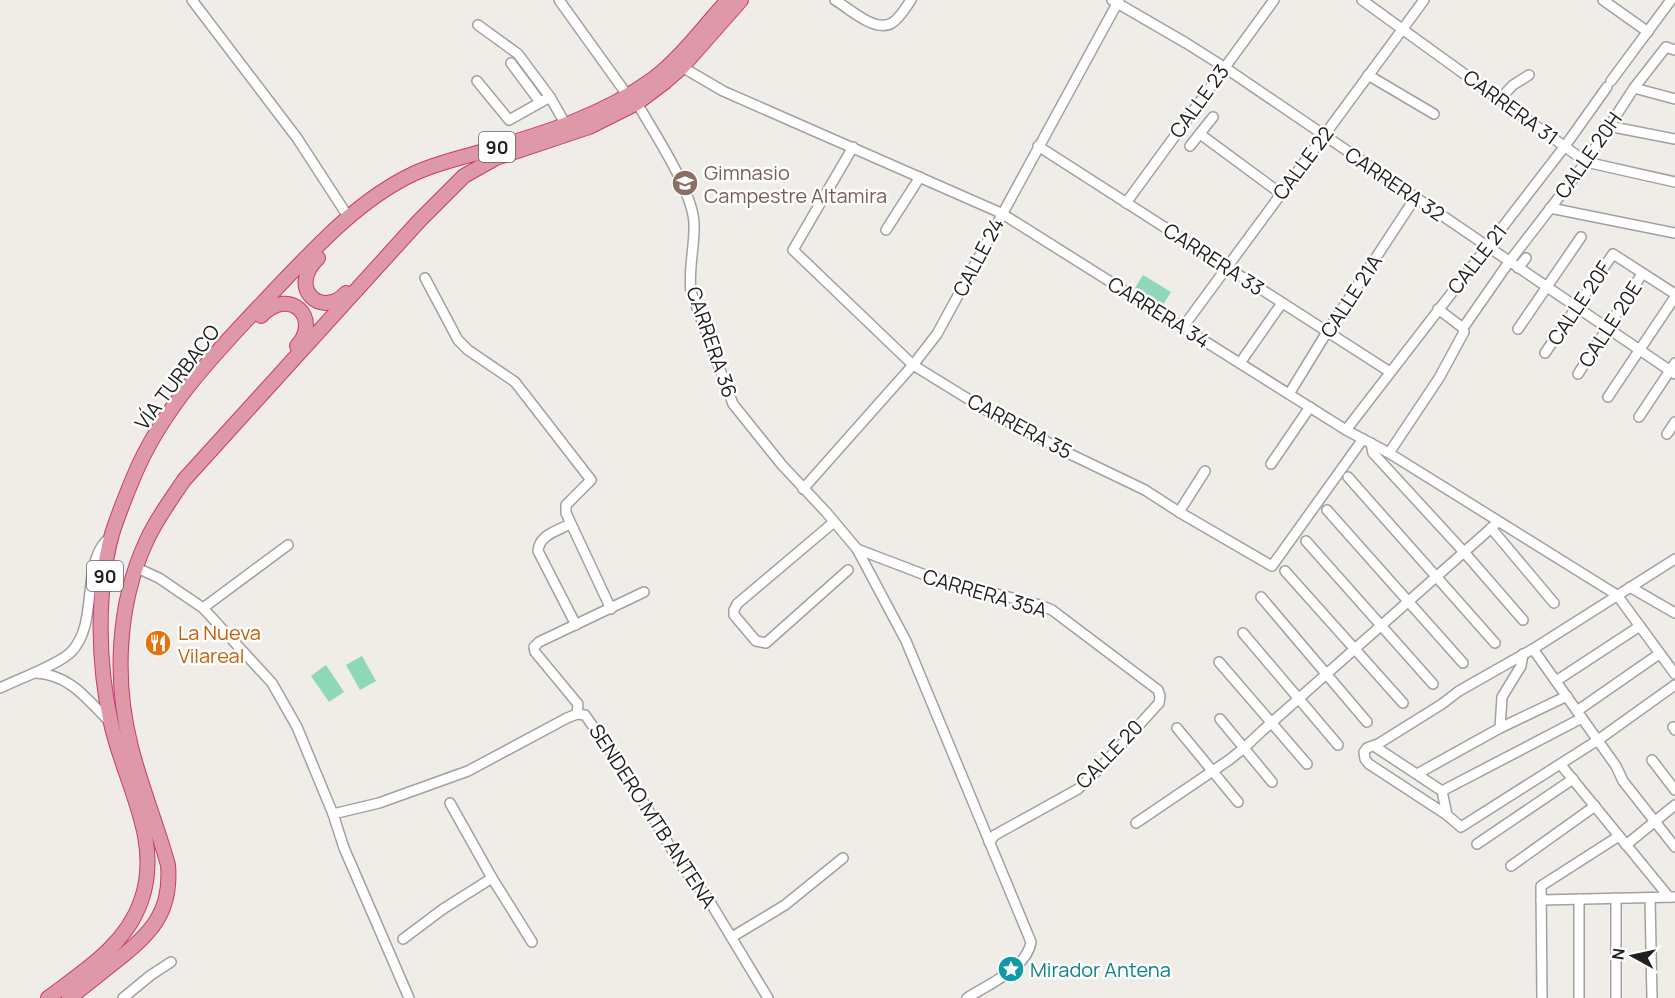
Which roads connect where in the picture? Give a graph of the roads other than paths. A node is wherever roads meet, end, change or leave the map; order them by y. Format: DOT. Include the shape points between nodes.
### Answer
graph roads {
  1 [pos="192,0"];
  2 [pos="559,0"];
  3 [pos="728,0"];
  4 [pos="741,0"];
  5 [pos="836,0"];
  6 [pos="911,0"];
  7 [pos="1274,0"];
  8 [pos="1424,0"];
  9 [pos="1603,0"];
  10 [pos="1671,0"];
  11 [pos="1116,1"];
  12 [pos="1368,2"];
  13 [pos="477,25"];
  14 [pos="1402,29"];
  15 [pos="1648,32"];
  16 [pos="1671,49"];
  17 [pos="511,63"];
  18 [pos="682,67"];
  19 [pos="1224,67"];
  20 [pos="1368,75"];
  21 [pos="1529,75"];
  22 [pos="477,81"];
  23 [pos="1635,88"];
  24 [pos="550,97"];
  25 [pos="1500,99"];
  26 [pos="1675,99"];
  27 [pos="632,100"];
  28 [pos="540,102"];
  29 [pos="1434,114"];
  30 [pos="1213,117"];
  31 [pos="566,125"];
  32 [pos="1608,126"];
  33 [pos="1200,134"];
  34 [pos="1323,135"];
  35 [pos="1675,139"];
  36 [pos="1038,146"];
  37 [pos="1190,146"];
  38 [pos="1565,146"];
  39 [pos="853,147"];
  40 [pos="1586,162"];
  41 [pos="920,177"];
  42 [pos="1675,182"];
  43 [pos="1280,193"];
  44 [pos="1415,198"];
  45 [pos="368,201"];
  46 [pos="1126,203"];
  47 [pos="1550,208"];
  48 [pos="1001,213"];
  49 [pos="350,218"];
  50 [pos="419,221"];
  51 [pos="886,230"];
  52 [pos="1675,233"];
  53 [pos="1581,237"];
  54 [pos="1487,247"];
  55 [pos="1526,258"];
  56 [pos="1509,262"];
  57 [pos="1226,267"];
  58 [pos="1518,268"];
  59 [pos="1642,274"];
  60 [pos="424,278"];
  61 [pos="1547,288"];
  62 [pos="1675,295"];
  63 [pos="1282,303"];
  64 [pos="1576,307"];
  65 [pos="1438,309"];
  66 [pos="1183,327"];
  67 [pos="1463,328"];
  68 [pos="1607,328"];
  69 [pos="1518,329"];
  70 [pos="1327,332"];
  71 [pos="1639,349"];
  72 [pos="1545,353"];
  73 [pos="209,360"];
  74 [pos="1240,363"];
  75 [pos="913,365"];
  76 [pos="1673,369"];
  77 [pos="1390,372"];
  78 [pos="1578,374"];
  79 [pos="1289,394"];
  80 [pos="259,396"];
  81 [pos="1608,397"];
  82 [pos="1310,407"];
  83 [pos="1639,417"];
  84 [pos="1675,422"];
  85 [pos="1346,430"];
  86 [pos="1667,434"];
  87 [pos="1367,441"];
  88 [pos="1389,453"];
  89 [pos="1271,464"];
  90 [pos="1205,471"];
  91 [pos="1348,477"];
  92 [pos="803,489"];
  93 [pos="1328,510"];
  94 [pos="1179,512"];
  95 [pos="834,522"];
  96 [pos="570,524"];
  97 [pos="1494,525"];
  98 [pos="112,534"];
  99 [pos="1306,541"];
  100 [pos="288,545"];
  101 [pos="857,549"];
  102 [pos="1464,552"];
  103 [pos="1675,559"];
  104 [pos="137,568"];
  105 [pos="848,570"];
  106 [pos="1285,571"];
  107 [pos="1436,577"];
  108 [pos="1630,587"];
  109 [pos="644,592"];
  110 [pos="1617,595"];
  111 [pos="1261,597"];
  112 [pos="1409,602"];
  113 [pos="1554,603"];
  114 [pos="203,608"];
  115 [pos="611,609"];
  116 [pos="1675,613"];
  117 [pos="1523,620"];
  118 [pos="576,625"];
  119 [pos="1381,626"];
  120 [pos="1640,626"];
  121 [pos="1244,633"];
  122 [pos="1495,643"];
  123 [pos="1533,649"];
  124 [pos="1355,650"];
  125 [pos="1523,654"];
  126 [pos="1659,654"];
  127 [pos="1218,662"];
  128 [pos="1463,663"];
  129 [pos="33,673"];
  130 [pos="1327,674"];
  131 [pos="1675,674"];
  132 [pos="1556,681"];
  133 [pos="1433,684"];
  134 [pos="1675,685"];
  135 [pos="0,688"];
  136 [pos="1160,696"];
  137 [pos="1566,696"];
  138 [pos="1298,698"];
  139 [pos="1403,703"];
  140 [pos="577,714"];
  141 [pos="1580,714"];
  142 [pos="1220,719"];
  143 [pos="1368,722"];
  144 [pos="111,723"];
  145 [pos="1271,723"];
  146 [pos="1177,728"];
  147 [pos="1500,728"];
  148 [pos="1598,740"];
  149 [pos="1338,746"];
  150 [pos="1374,746"];
  151 [pos="1244,748"];
  152 [pos="1652,760"];
  153 [pos="1306,764"];
  154 [pos="1561,765"];
  155 [pos="1213,771"];
  156 [pos="1417,774"];
  157 [pos="1573,780"];
  158 [pos="1272,782"];
  159 [pos="1675,790"];
  160 [pos="1442,791"];
  161 [pos="1238,802"];
  162 [pos="450,803"];
  163 [pos="1675,805"];
  164 [pos="1594,806"];
  165 [pos="333,814"];
  166 [pos="1447,814"];
  167 [pos="1655,822"];
  168 [pos="1136,823"];
  169 [pos="1619,836"];
  170 [pos="989,842"];
  171 [pos="1477,844"];
  172 [pos="1626,845"];
  173 [pos="1675,847"];
  174 [pos="843,858"];
  175 [pos="1511,866"];
  176 [pos="492,878"];
  177 [pos="1672,897"];
  178 [pos="1616,898"];
  179 [pos="1650,898"];
  180 [pos="1579,899"];
  181 [pos="1541,900"];
  182 [pos="732,938"];
  183 [pos="403,939"];
  184 [pos="532,942"];
  185 [pos="171,962"];
  186 [pos="71,997"];
  187 [pos="48,998"];
  188 [pos="123,998"];
  189 [pos="410,998"];
  190 [pos="768,998"];
  191 [pos="967,998"];
  192 [pos="1542,998"];
  193 [pos="1579,998"];
  194 [pos="1616,998"];
  195 [pos="1652,998"];
  1 -- 49 [label="street" via="297,138"];
  2 -- 27 [label="street"];
  3 -- 27 [label="highway, VÍA TURBACO / 90"];
  4 -- 18 [label="highway, VÍA TURBACO / 90"];
  5 -- 6 [label="street" via="874,24 885,26 894,22"];
  7 -- 19 [label="street, CALLE 23"];
  8 -- 14 [label="street, CALLE 22"];
  9 -- 15 [label="street"];
  10 -- 15 [label="street, CALLE 21"];
  11 -- 19 [label="street, CARRERA 32"];
  11 -- 36 [label="street, CALLE 24"];
  12 -- 14 [label="street, CARRERA 31"];
  13 -- 24 [label="street" via="518,54"];
  14 -- 20 [label="street, CALLE 22"];
  14 -- 25 [label="street, CARRERA 31"];
  15 -- 38 [label="street, CALLE 21"];
  16 -- 23 [label="street, CALLE 20H"];
  17 -- 28 [label="street"];
  18 -- 27 [label="highway, VÍA TURBACO / 90" via="665,82"];
  18 -- 39 [label="street, CARRERA 34" via="723,92"];
  19 -- 34 [label="street, CARRERA 32"];
  19 -- 46 [label="street, CALLE 23"];
  20 -- 29 [label="street"];
  20 -- 34 [label="street, CALLE 22"];
  21 -- 25 [label="street"];
  22 -- 28 [label="street" via="509,120"];
  23 -- 26 [label="street"];
  23 -- 32 [label="street, CALLE 20H"];
  24 -- 28 [label="street"];
  24 -- 31 [label="street"];
  25 -- 38 [label="street, CARRERA 31"];
  27 -- 31 [label="highway, VÍA TURBACO / 90"];
  27 -- 50 [label="highway, VÍA TURBACO / 90" via="589,127 478,167"];
  27 -- 92 [label="street, CARRERA 36" via="689,200 694,223 691,292 733,404"];
  30 -- 33 [label="street"];
  31 -- 45 [label="highway, VÍA TURBACO / 90" via="439,164 413,174"];
  32 -- 35 [label="street"];
  32 -- 40 [label="street, CALLE 20H"];
  33 -- 37 [label="street"];
  33 -- 43 [label="street"];
  34 -- 43 [label="street, CALLE 22"];
  34 -- 44 [label="street, CARRERA 32"];
  36 -- 46 [label="street, CARRERA 33"];
  36 -- 48 [label="street, CALLE 24"];
  38 -- 40 [label="street, CARRERA 31"];
  38 -- 54 [label="street, CALLE 21"];
  39 -- 41 [label="street, CARRERA 34"];
  39 -- 75 [label="street, CARRERA 35" via="793,250"];
  40 -- 42 [label="street, CARRERA 31"];
  40 -- 47 [label="street, CALLE 20H"];
  41 -- 48 [label="street, CARRERA 34"];
  41 -- 51 [label="street"];
  43 -- 57 [label="street, CALLE 22"];
  44 -- 54 [label="street, CARRERA 32"];
  44 -- 70 [label="street, CALLE 21A"];
  45 -- 49 [label="highway, VÍA TURBACO / 90"];
  45 -- 50 [label="highway" via="360,217 309,266 304,281 307,291 321,303 338,301 407,224"];
  46 -- 57 [label="street, CARRERA 33"];
  47 -- 52 [label="street"];
  47 -- 56 [label="street, CALLE 20H"];
  48 -- 66 [label="street, CARRERA 34"];
  48 -- 75 [label="street, CALLE 24" via="937,334"];
  49 -- 73 [label="highway, VÍA TURBACO / 90" via="315,247"];
  50 -- 80 [label="highway, VÍA TURBACO / 90"];
  53 -- 61 [label="street"];
  54 -- 56 [label="street, CARRERA 32"];
  54 -- 65 [label="street, CALLE 21"];
  55 -- 58 [label="street"];
  56 -- 58 [label="street, CARRERA 32"];
  56 -- 67 [label="street, CALLE 20H"];
  57 -- 63 [label="street, CARRERA 33"];
  57 -- 66 [label="street, CALLE 22"];
  58 -- 61 [label="street, CARRERA 32"];
  59 -- 62 [label="street"];
  59 -- 64 [label="street, CALLE 20F" via="1613,254"];
  59 -- 68 [label="street, CALLE 20E"];
  60 -- 96 [label="street" via="459,340 515,382 591,480 566,505"];
  61 -- 64 [label="street, CARRERA 32"];
  61 -- 69 [label="street"];
  62 -- 71 [label="street"];
  63 -- 70 [label="street, CARRERA 33"];
  63 -- 74 [label="street"];
  64 -- 68 [label="street, CARRERA 32"];
  64 -- 72 [label="street, CALLE 20F"];
  65 -- 67 [label="street"];
  65 -- 77 [label="street, CALLE 21"];
  66 -- 74 [label="street, CARRERA 34"];
  67 -- 88 [label="street, CALLE 20H" via="1439,378"];
  68 -- 71 [label="street, CARRERA 32"];
  68 -- 78 [label="street, CALLE 20E"];
  70 -- 77 [label="street, CARRERA 33"];
  70 -- 79 [label="street, CALLE 21A"];
  71 -- 76 [label="street, CARRERA 32"];
  71 -- 81 [label="street"];
  73 -- 80 [label="highway" via="223,355 269,307 277,303 294,306 305,318 305,335 259,387"];
  73 -- 98 [label="highway, VÍA TURBACO / 90" via="159,427 135,474"];
  74 -- 79 [label="street, CARRERA 34"];
  75 -- 92 [label="street, CALLE 24"];
  75 -- 94 [label="street, CARRERA 35" via="986,410 1145,490"];
  76 -- 83 [label="street"];
  77 -- 85 [label="street, CALLE 21"];
  79 -- 82 [label="street, CARRERA 34"];
  80 -- 104 [label="highway, VÍA TURBACO / 90" via="184,480 146,542"];
  82 -- 85 [label="street, CARRERA 34"];
  82 -- 89 [label="street"];
  84 -- 86 [label="street"];
  85 -- 87 [label="street, CARRERA 34"];
  87 -- 88 [label="street, CARRERA 34"];
  87 -- 94 [label="street, CARRERA 35" via="1272,566"];
  87 -- 102 [label="street" via="1373,453"];
  88 -- 97 [label="street, CARRERA 34"];
  90 -- 94 [label="street"];
  91 -- 107 [label="street"];
  92 -- 95 [label="street, CARRERA 36"];
  93 -- 112 [label="street"];
  95 -- 101 [label="street, CARRERA 36"];
  95 -- 105 [label="street" via="737,604 734,615 756,641 766,643"];
  96 -- 115 [label="street"];
  96 -- 118 [label="street" via="543,538 538,552"];
  97 -- 102 [label="street"];
  97 -- 110 [label="street, CARRERA 34"];
  97 -- 113 [label="street"];
  98 -- 129 [label="street" via="95,563 79,642 69,654"];
  98 -- 144 [label="highway, VÍA TURBACO / 90" via="102,596 102,644"];
  99 -- 119 [label="street"];
  100 -- 114 [label="street"];
  101 -- 136 [label="street, CARRERA 35A" via="933,578 1046,608 1158,690"];
  101 -- 170 [label="street" via="906,641"];
  102 -- 107 [label="street"];
  102 -- 117 [label="street"];
  103 -- 108 [label="street"];
  104 -- 114 [label="street"];
  104 -- 186 [label="highway, VÍA TURBACO / 90" via="121,645 121,684 132,749 168,865 168,889 160,915 143,938"];
  106 -- 124 [label="street"];
  107 -- 112 [label="street"];
  107 -- 122 [label="street"];
  108 -- 110 [label="street"];
  108 -- 116 [label="street"];
  109 -- 115 [label="street"];
  110 -- 120 [label="street"];
  110 -- 123 [label="street"];
  111 -- 130 [label="street"];
  112 -- 119 [label="street"];
  112 -- 128 [label="street"];
  114 -- 165 [label="street" via="272,683 297,727"];
  115 -- 118 [label="street"];
  118 -- 140 [label="street" via="534,647 578,704"];
  119 -- 124 [label="street"];
  119 -- 133 [label="street"];
  120 -- 126 [label="street"];
  120 -- 132 [label="street"];
  121 -- 138 [label="street"];
  123 -- 125 [label="street"];
  123 -- 132 [label="street"];
  124 -- 130 [label="street"];
  124 -- 139 [label="street"];
  125 -- 147 [label="street" via="1521,666 1502,697"];
  125 -- 150 [label="street"];
  126 -- 131 [label="street"];
  126 -- 141 [label="street"];
  127 -- 145 [label="street"];
  129 -- 135 [label="street"];
  129 -- 144 [label="street" via="51,674 68,682"];
  130 -- 138 [label="street"];
  130 -- 143 [label="street"];
  132 -- 137 [label="street"];
  134 -- 148 [label="street"];
  136 -- 170 [label="street, CALLE 20" via="1152,711 1078,789"];
  137 -- 141 [label="street"];
  137 -- 147 [label="street"];
  138 -- 145 [label="street"];
  138 -- 149 [label="street"];
  140 -- 165 [label="street, SENDERO MTB ANTENA" via="468,771 380,803"];
  140 -- 182 [label="street, SENDERO MTB ANTENA" via="585,715 596,728 683,868 707,897"];
  141 -- 148 [label="street"];
  141 -- 160 [label="street"];
  142 -- 151 [label="street"];
  144 -- 187 [label="highway, VÍA TURBACO / 90" via="146,832 146,888 124,934 97,961"];
  145 -- 151 [label="street"];
  145 -- 153 [label="street"];
  146 -- 155 [label="street"];
  147 -- 156 [label="street"];
  148 -- 154 [label="street"];
  148 -- 167 [label="street"];
  150 -- 156 [label="street"];
  150 -- 166 [label="street" via="1364,752 1369,764"];
  151 -- 155 [label="street"];
  151 -- 158 [label="street"];
  152 -- 159 [label="street"];
  154 -- 157 [label="street"];
  154 -- 166 [label="street" via="1461,827"];
  155 -- 161 [label="street"];
  155 -- 168 [label="street"];
  156 -- 160 [label="street"];
  157 -- 164 [label="street"];
  157 -- 171 [label="street"];
  160 -- 166 [label="street"];
  162 -- 176 [label="street"];
  163 -- 167 [label="street"];
  164 -- 169 [label="street"];
  164 -- 175 [label="street"];
  165 -- 189 [label="street"];
  167 -- 172 [label="street"];
  167 -- 173 [label="street"];
  169 -- 172 [label="street"];
  169 -- 181 [label="street" via="1541,886"];
  170 -- 191 [label="street" via="1031,942 1030,952 1023,962"];
  172 -- 177 [label="street"];
  174 -- 182 [label="street" via="785,905"];
  176 -- 183 [label="street"];
  176 -- 184 [label="street"];
  177 -- 179 [label="street"];
  178 -- 179 [label="street"];
  178 -- 180 [label="street"];
  178 -- 194 [label="street"];
  179 -- 195 [label="street"];
  180 -- 181 [label="street"];
  180 -- 193 [label="street"];
  181 -- 192 [label="street"];
  182 -- 190 [label="street, SENDERO MTB ANTENA"];
  185 -- 188 [label="street"];
}
